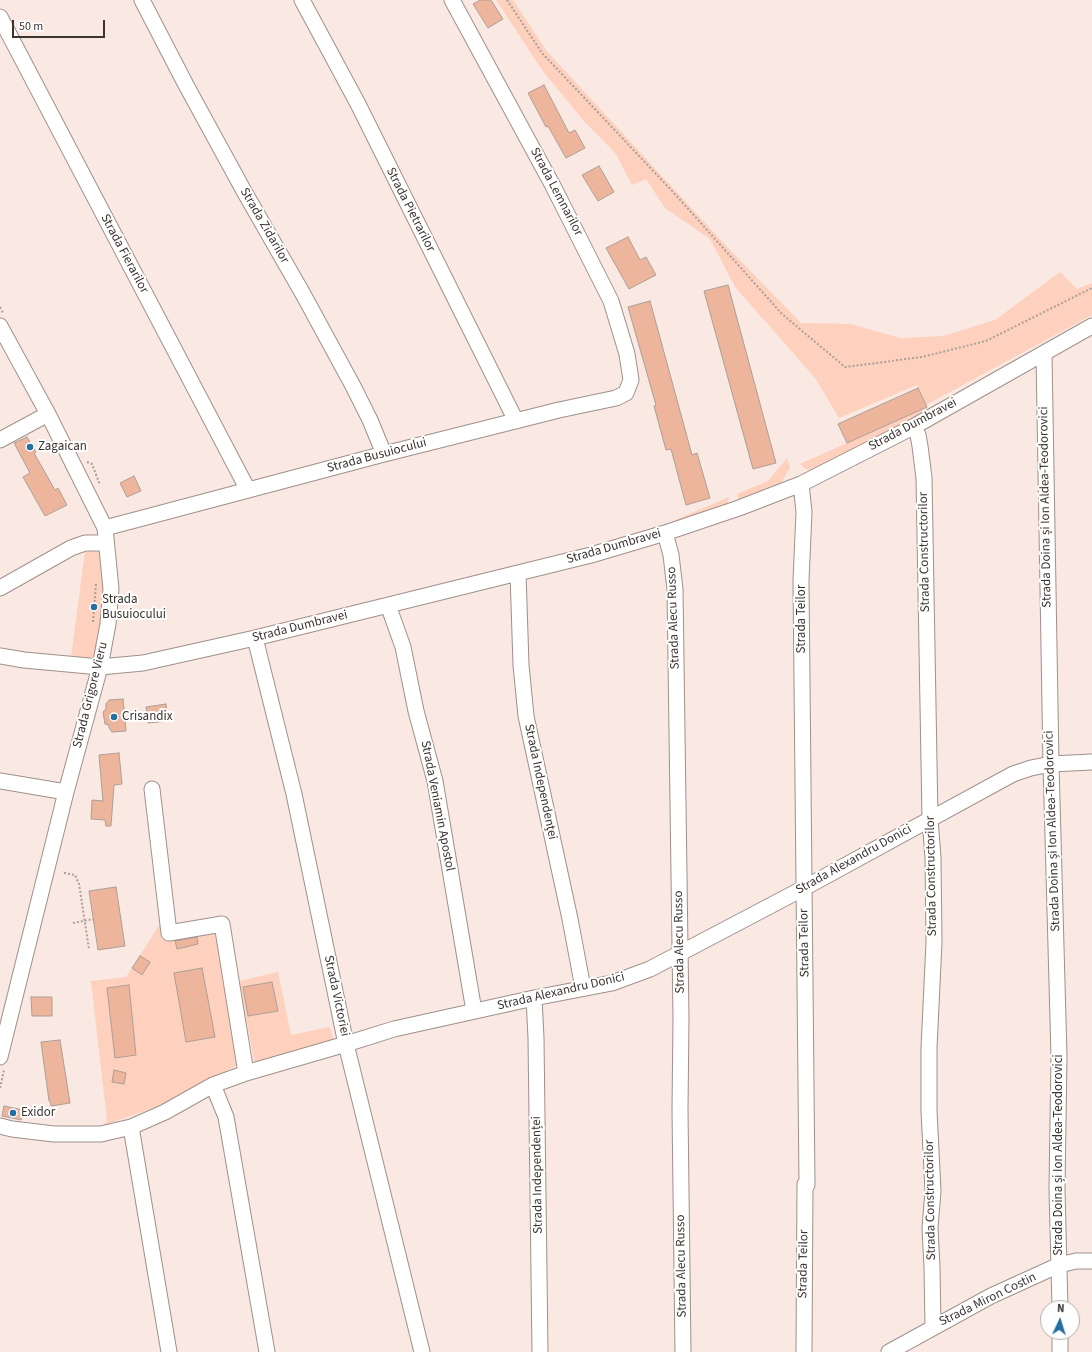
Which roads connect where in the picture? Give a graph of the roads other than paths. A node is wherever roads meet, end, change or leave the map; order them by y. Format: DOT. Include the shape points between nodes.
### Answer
graph roads {
  1 [pos="142,0"];
  2 [pos="302,0"];
  3 [pos="452,0"];
  4 [pos="0,18"];
  5 [pos="2,320"];
  6 [pos="1092,326"];
  7 [pos="1044,354"];
  8 [pos="626,393"];
  9 [pos="48,414"];
  10 [pos="516,421"];
  11 [pos="912,427"];
  12 [pos="0,440"];
  13 [pos="384,454"];
  14 [pos="801,484"];
  15 [pos="248,490"];
  16 [pos="665,533"];
  17 [pos="106,536"];
  18 [pos="518,573"];
  19 [pos="0,588"];
  20 [pos="388,604"];
  21 [pos="255,638"];
  22 [pos="0,656"];
  23 [pos="100,667"];
  24 [pos="1092,762"];
  25 [pos="1051,764"];
  26 [pos="0,781"];
  27 [pos="152,789"];
  28 [pos="66,792"];
  29 [pos="930,819"];
  30 [pos="804,888"];
  31 [pos="680,953"];
  32 [pos="583,988"];
  33 [pos="534,998"];
  34 [pos="474,1011"];
  35 [pos="346,1044"];
  36 [pos="0,1056"];
  37 [pos="246,1073"];
  38 [pos="213,1085"];
  39 [pos="0,1126"];
  40 [pos="131,1127"];
  41 [pos="1092,1261"];
  42 [pos="1059,1265"];
  43 [pos="1060,1300"];
  44 [pos="933,1327"];
  45 [pos="1060,1340"];
  46 [pos="169,1352"];
  47 [pos="267,1352"];
  48 [pos="422,1352"];
  49 [pos="540,1352"];
  50 [pos="683,1352"];
  51 [pos="804,1352"];
  52 [pos="889,1352"];
  53 [pos="1060,1352"];
  1 -- 13 [label="street, Strada Zidarilor" via="245,193 353,386"];
  2 -- 10 [label="street, Strada Pietrarilor" via="358,104"];
  3 -- 8 [label="street, Strada Lemnarilor" via="553,186 610,301 627,354 631,380"];
  4 -- 15 [label="street, Strada Fierarilor"];
  5 -- 9 [label="street, Strada Grigore Vieru"];
  6 -- 7 [label="street, Strada Dumbravei"];
  7 -- 11 [label="street, Strada Dumbravei"];
  7 -- 25 [label="street, Strada Doina și Ion Aldea-Teodorovici"];
  8 -- 10 [label="street, Strada Busuiocului" via="616,398"];
  9 -- 12 [label="street"];
  9 -- 17 [label="street, Strada Grigore Vieru"];
  10 -- 13 [label="street, Strada Busuiocului"];
  11 -- 14 [label="street, Strada Dumbravei"];
  11 -- 29 [label="street, Strada Constructorilor" via="918,435 924,478"];
  13 -- 15 [label="street, Strada Busuiocului"];
  14 -- 16 [label="street, Strada Dumbravei"];
  14 -- 30 [label="street, Strada Teilor" via="804,512 801,581"];
  15 -- 17 [label="street, Strada Busuiocului"];
  16 -- 18 [label="street, Strada Dumbravei"];
  16 -- 31 [label="street, Strada Alecu Russo" via="672,555 675,589"];
  17 -- 19 [label="street, Strada Busuiocului" via="71,548"];
  17 -- 23 [label="street, Strada Grigore Vieru" via="111,589"];
  18 -- 20 [label="street, Strada Dumbravei"];
  18 -- 32 [label="street, Strada Independenţei" via="521,666 526,716"];
  20 -- 21 [label="street, Strada Dumbravei"];
  20 -- 34 [label="street, Strada Veniamin Apostol" via="403,647 416,711 435,781"];
  21 -- 23 [label="street, Strada Dumbravei" via="143,663"];
  21 -- 35 [label="street, Strada Victoriei" via="294,794"];
  22 -- 23 [label="street, Strada Dumbravei"];
  23 -- 28 [label="street, Strada Grigore Vieru"];
  24 -- 25 [label="street, Strada Alexandru Donici"];
  25 -- 29 [label="street, Strada Alexandru Donici" via="1013,774"];
  25 -- 42 [label="street, Strada Doina și Ion Aldea-Teodorovici" via="1059,1056"];
  26 -- 28 [label="street"];
  27 -- 37 [label="street" via="169,932 222,924"];
  28 -- 36 [label="street, Strada Grigore Vieru"];
  29 -- 30 [label="street, Strada Alexandru Donici"];
  29 -- 44 [label="street, Strada Constructorilor" via="934,942 929,1048"];
  30 -- 31 [label="street, Strada Alexandru Donici"];
  30 -- 51 [label="street, Strada Teilor" via="807,1185 805,1184"];
  31 -- 32 [label="street, Strada Alexandru Donici" via="612,983"];
  31 -- 50 [label="street, Strada Alecu Russo"];
  32 -- 33 [label="street, Strada Alexandru Donici"];
  33 -- 34 [label="street, Strada Alexandru Donici"];
  33 -- 49 [label="street, Strada Independenței"];
  34 -- 35 [label="street, Strada Alexandru Donici" via="394,1029"];
  35 -- 37 [label="street, Strada Alexandru Donici"];
  35 -- 48 [label="street, Strada Victoriei"];
  37 -- 38 [label="street, Strada Alexandru Donici"];
  38 -- 40 [label="street, Strada Alexandru Donici" via="165,1112"];
  38 -- 47 [label="street" via="226,1116"];
  39 -- 40 [label="street, Strada Alexandru Donici" via="54,1134 100,1134"];
  40 -- 46 [label="street"];
  41 -- 42 [label="street, Strada Miron Costin"];
  42 -- 43 [label="street, Strada Doina și Ion Aldea-Teodorovici"];
  42 -- 44 [label="street, Strada Miron Costin" via="991,1296"];
  44 -- 52 [label="street, Strada Miron Costin"];
  45 -- 53 [label="street"];
}
